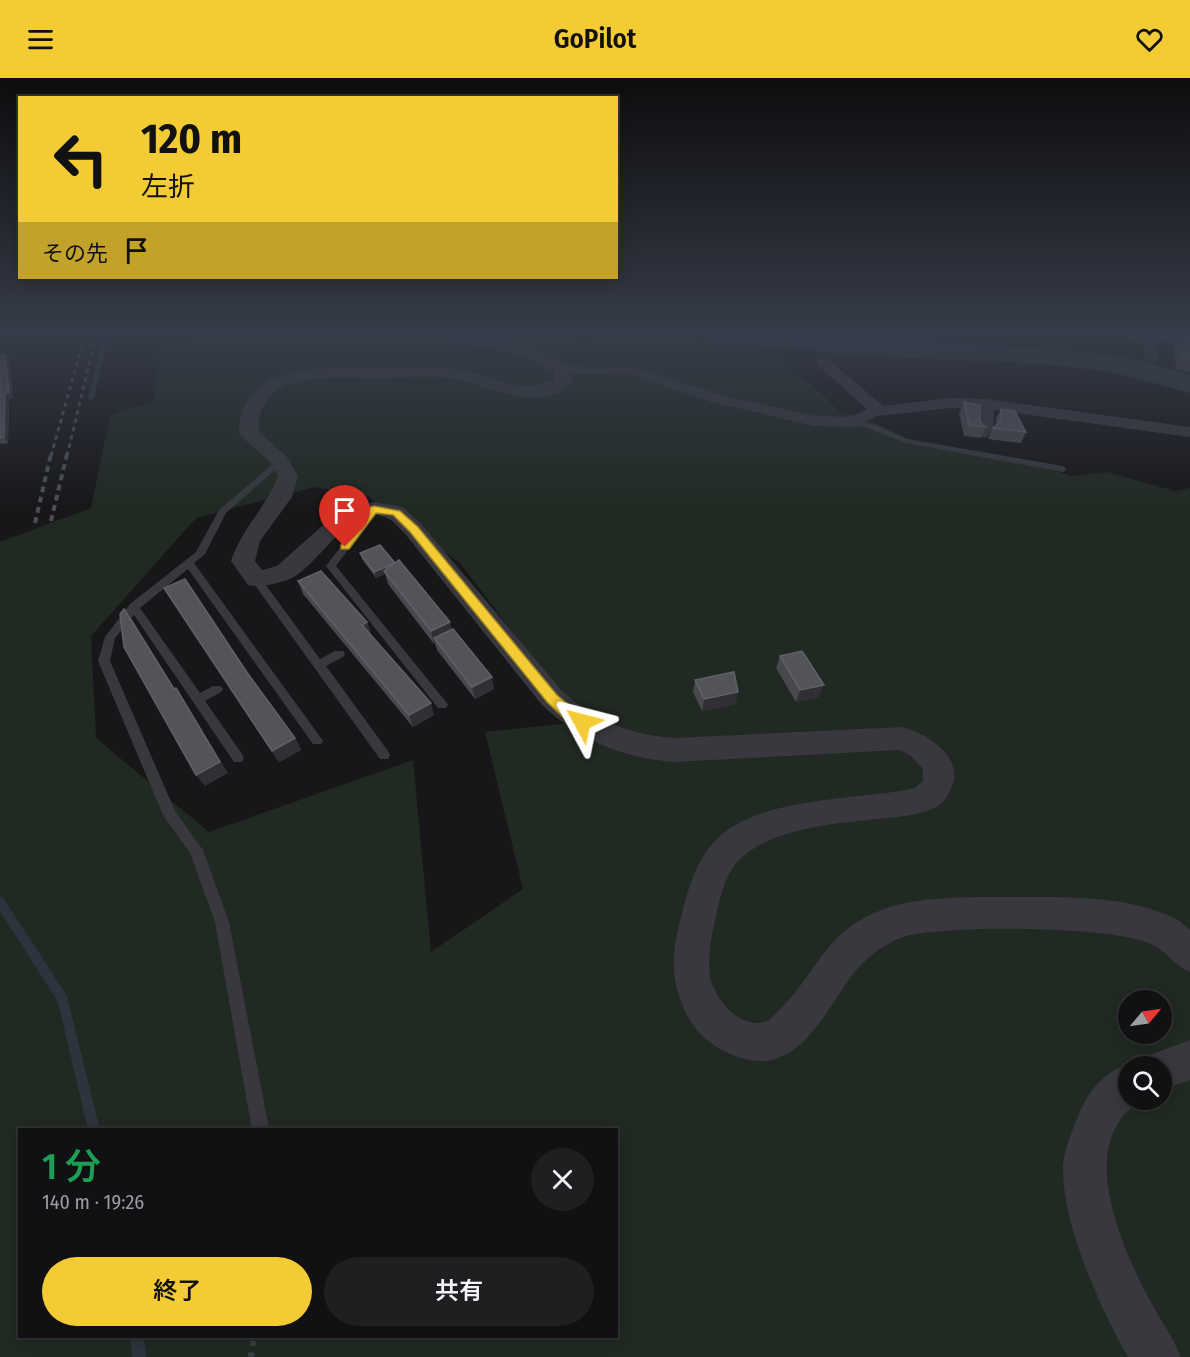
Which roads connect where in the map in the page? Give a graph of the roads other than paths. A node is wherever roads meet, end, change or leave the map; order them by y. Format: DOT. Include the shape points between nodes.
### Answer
graph roads {
  1 [pos="267,391"];
  2 [pos="513,391"];
  3 [pos="548,391"];
  4 [pos="692,391"];
  5 [pos="856,391"];
  6 [pos="986,404"];
  7 [pos="879,411"];
  8 [pos="854,422"];
  9 [pos="1190,432"];
  10 [pos="985,433"];
  11 [pos="280,461"];
  12 [pos="1063,469"];
  13 [pos="374,509"];
  14 [pos="189,563"];
  15 [pos="256,579"];
  16 [pos="134,607"];
  17 [pos="339,654"];
  18 [pos="319,665"];
  19 [pos="217,689"];
  20 [pos="198,700"];
  21 [pos="442,705"];
  22 [pos="317,741"];
  23 [pos="384,755"];
  24 [pos="238,758"];
  25 [pos="1190,954"];
  26 [pos="1190,1060"];
  27 [pos="1172,1066"];
  28 [pos="1118,1093"];
  29 [pos="260,1128"];
  30 [pos="1156,1357"];
  1 -- 11 [label="street" via="250,414 249,434"];
  2 -- 3 [label="street" via="533,394"];
  4 -- 8 [label="street" via="815,421"];
  5 -- 7 [label="street"];
  6 -- 7 [label="street"];
  6 -- 9 [label="street"];
  6 -- 10 [label="street"];
  7 -- 8 [label="street"];
  8 -- 12 [label="lane" via="906,441"];
  11 -- 14 [label="lane" via="222,512 200,555"];
  11 -- 15 [label="street" via="288,476 282,497 249,541 243,561"];
  13 -- 15 [label="street" via="348,515 285,572"];
  13 -- 21 [label="lane" via="331,566"];
  13 -- 25 [label="street" via="396,513 414,530 552,698 597,732 658,750 904,739 928,753 936,764 940,774 934,792 924,798 792,819 732,845 705,892 694,933 691,969 695,990 706,1011 723,1029 747,1041 777,1040 806,1012 842,959 867,936 902,920 951,913 1074,914 1125,920 1165,931"];
  14 -- 16 [label="lane"];
  14 -- 22 [label="lane"];
  15 -- 18 [label="lane"];
  16 -- 20 [label="lane"];
  16 -- 29 [label="lane" via="110,637 104,661 170,815 196,850 222,922"];
  17 -- 18 [label="lane"];
  18 -- 23 [label="lane"];
  19 -- 20 [label="lane"];
  20 -- 24 [label="lane"];
  26 -- 27 [label="street"];
  28 -- 30 [label="street" via="1103,1108 1094,1128 1085,1168 1098,1237 1133,1321"];
}
